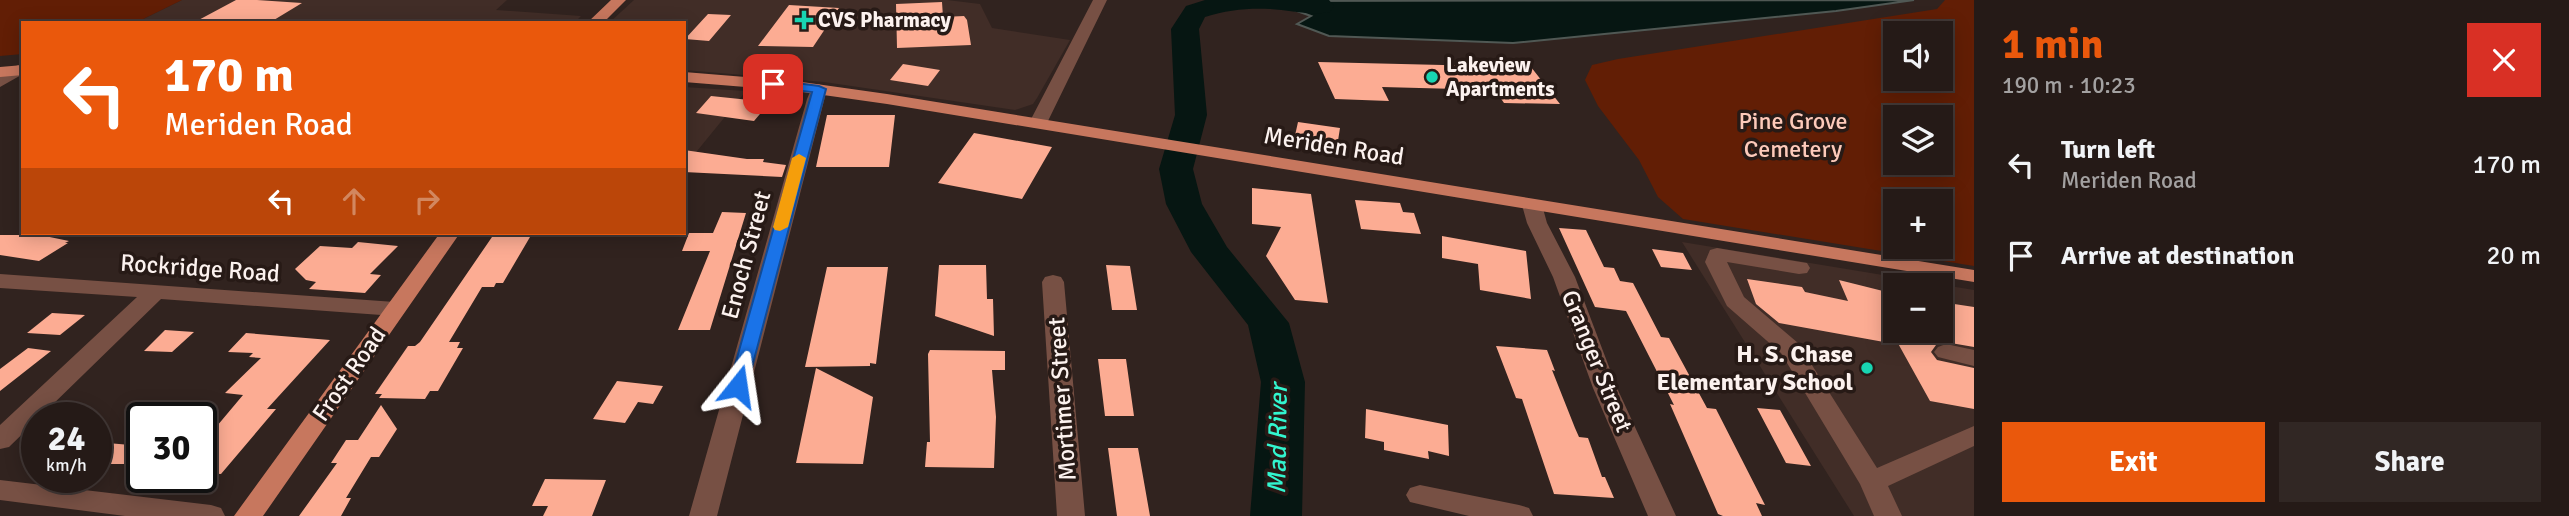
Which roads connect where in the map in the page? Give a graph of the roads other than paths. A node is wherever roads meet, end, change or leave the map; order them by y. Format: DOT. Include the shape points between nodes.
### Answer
graph roads {
  1 [pos="619,0"];
  2 [pos="1100,0"];
  3 [pos="596,21"];
  4 [pos="20,70"];
  5 [pos="0,72"];
  6 [pos="686,77"];
  7 [pos="0,82"];
  8 [pos="819,89"];
  9 [pos="1038,124"];
  10 [pos="1532,205"];
  11 [pos="449,235"];
  12 [pos="1799,268"];
  13 [pos="1974,276"];
  14 [pos="0,281"];
  15 [pos="1053,282"];
  16 [pos="157,291"];
  17 [pos="395,309"];
  18 [pos="1946,352"];
  19 [pos="1974,358"];
  20 [pos="1974,435"];
  21 [pos="0,440"];
  22 [pos="1872,482"];
  23 [pos="0,490"];
  24 [pos="1420,495"];
  25 [pos="211,516"];
  26 [pos="248,516"];
  27 [pos="703,516"];
  28 [pos="1070,516"];
  29 [pos="1519,516"];
  30 [pos="1661,516"];
  31 [pos="1888,516"];
  1 -- 3 [label="main road"];
  2 -- 9 [label="street"];
  4 -- 5 [label="main road"];
  4 -- 7 [label="street"];
  6 -- 8 [label="main road, Meriden Road"];
  8 -- 9 [label="main road, Meriden Road"];
  8 -- 27 [label="street, Enoch Street"];
  9 -- 10 [label="main road, Meriden Road"];
  10 -- 13 [label="main road, Meriden Road"];
  10 -- 30 [label="street, Granger Street"];
  11 -- 17 [label="main road, Frost Road"];
  12 -- 22 [label="street" via="1717,254 1716,262 1735,301 1790,348"];
  14 -- 16 [label="street, Rockridge Road"];
  15 -- 28 [label="street, Mortimer Street"];
  16 -- 17 [label="street, Rockridge Road"];
  16 -- 21 [label="street"];
  17 -- 26 [label="main road, Frost Road"];
  18 -- 19 [label="street"];
  20 -- 22 [label="street"];
  22 -- 31 [label="street"];
  23 -- 25 [label="street"];
  24 -- 29 [label="street"];
}
